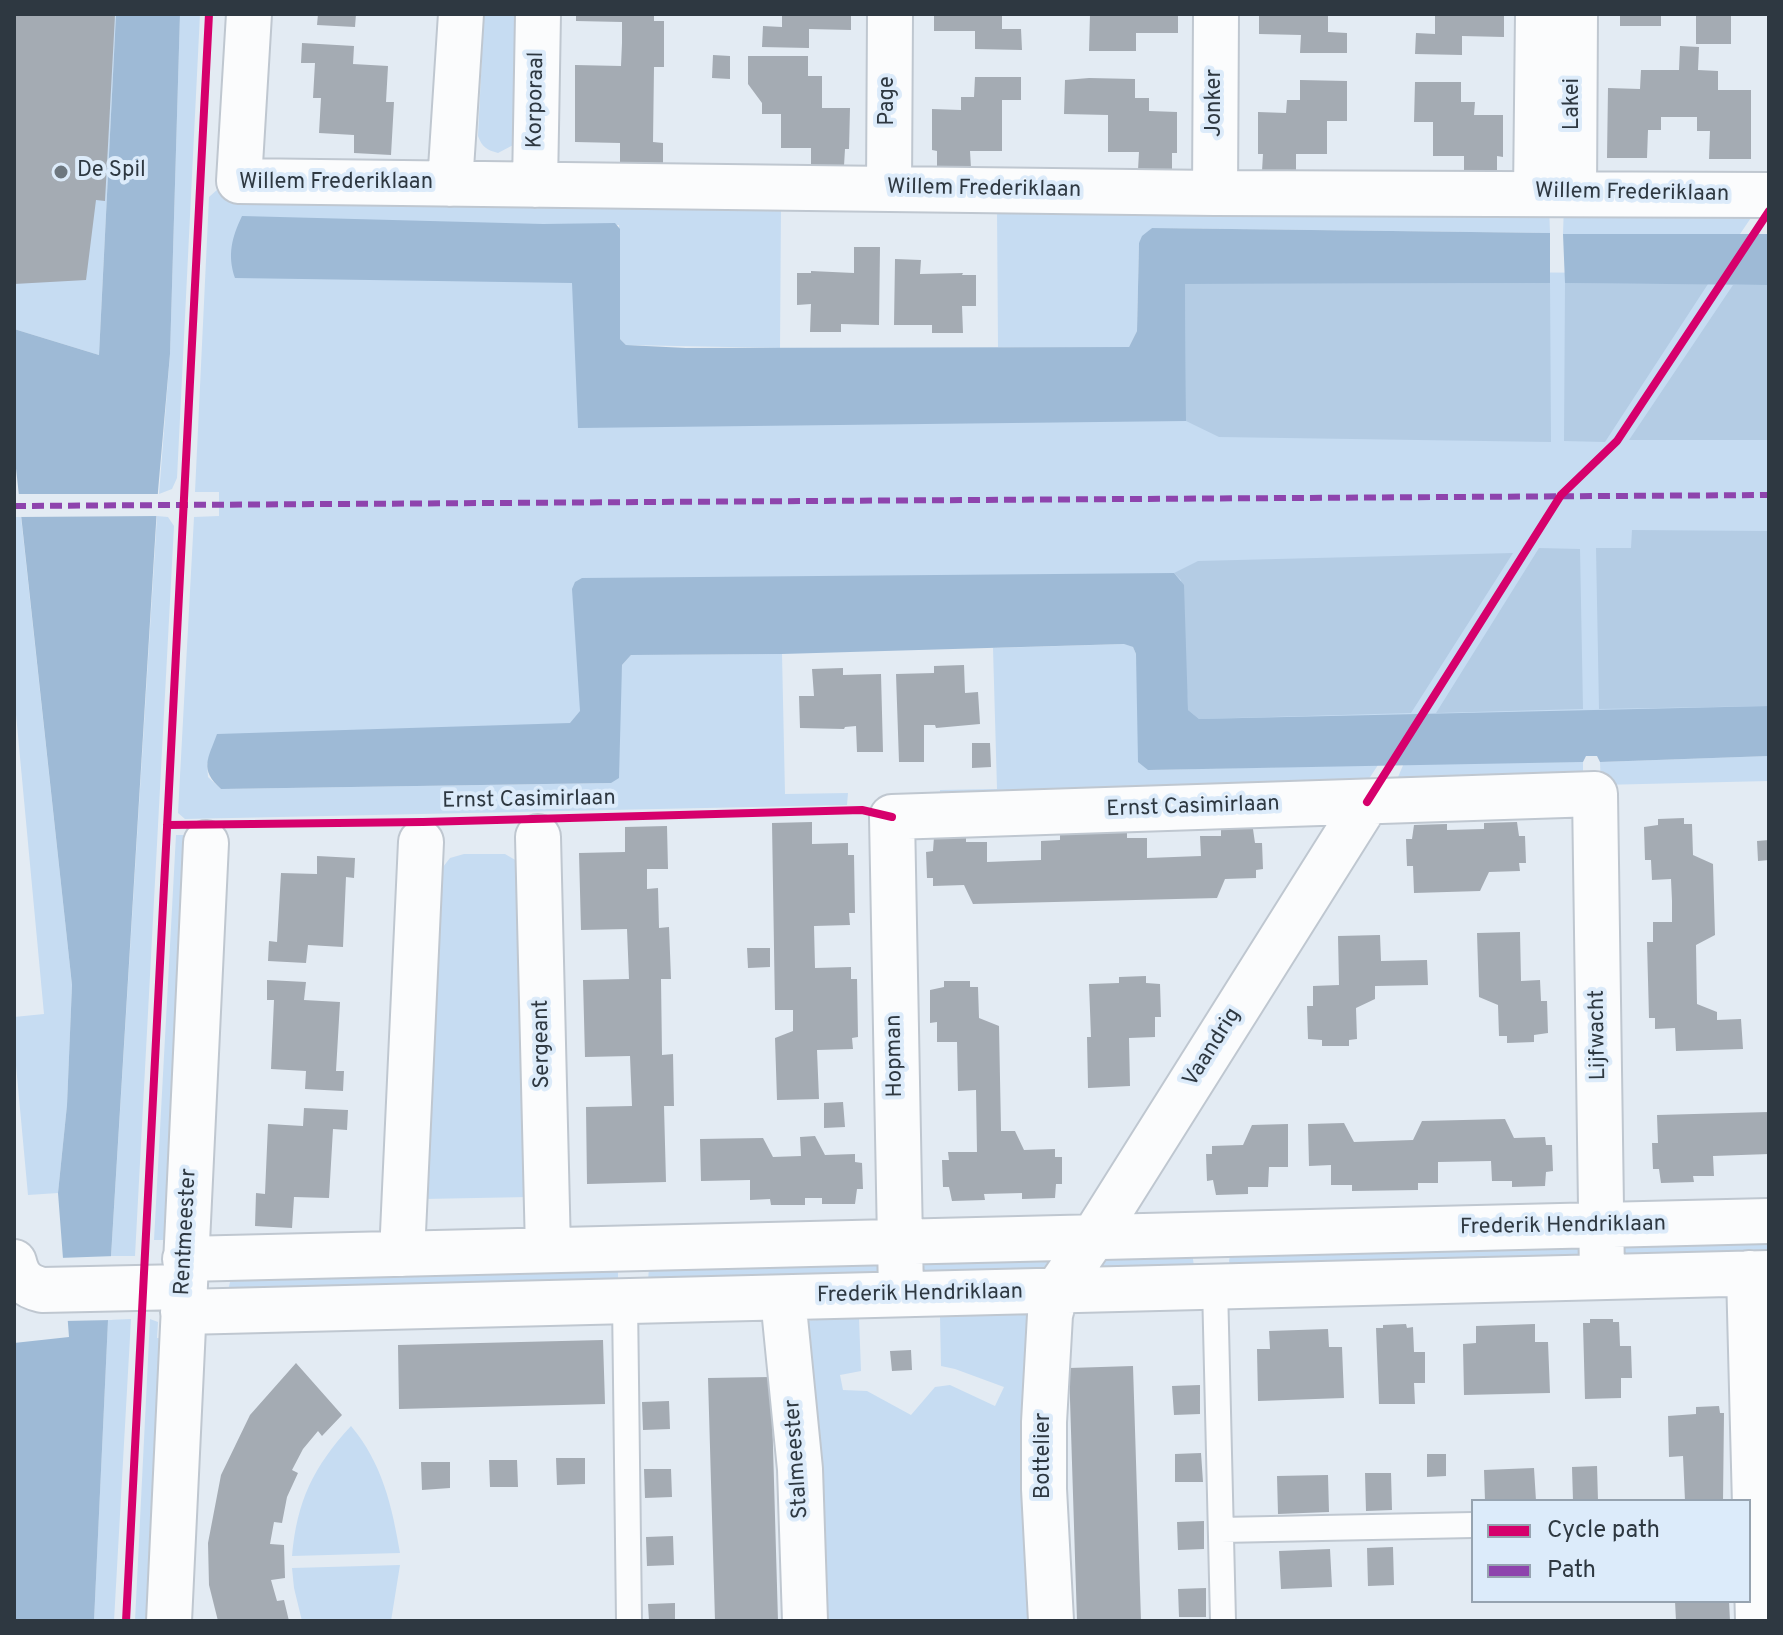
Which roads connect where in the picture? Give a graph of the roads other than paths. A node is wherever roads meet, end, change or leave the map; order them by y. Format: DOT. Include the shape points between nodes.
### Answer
graph roads {
  1 [pos="249,14"];
  2 [pos="461,14"];
  3 [pos="538,14"];
  4 [pos="890,14"];
  5 [pos="1216,14"];
  6 [pos="1538,14"];
  7 [pos="1575,14"];
  8 [pos="450,184"];
  9 [pos="535,185"];
  10 [pos="889,188"];
  11 [pos="1215,193"];
  12 [pos="1555,194"];
  13 [pos="1769,195"];
  14 [pos="1595,794"];
  15 [pos="1367,802"];
  16 [pos="892,817"];
  17 [pos="538,837"];
  18 [pos="421,842"];
  19 [pos="206,843"];
  20 [pos="1769,1221"];
  21 [pos="1603,1225"];
  22 [pos="1213,1235"];
  23 [pos="1093,1238"];
  24 [pos="900,1243"];
  25 [pos="624,1248"];
  26 [pos="548,1250"];
  27 [pos="402,1254"];
  28 [pos="14,1262"];
  29 [pos="1759,1273"];
  30 [pos="1602,1276"];
  31 [pos="184,1286"];
  32 [pos="1215,1286"];
  33 [pos="1056,1292"];
  34 [pos="901,1294"];
  35 [pos="783,1298"];
  36 [pos="625,1301"];
  37 [pos="1471,1525"];
  38 [pos="1221,1530"];
  39 [pos="169,1621"];
  40 [pos="629,1621"];
  41 [pos="805,1621"];
  42 [pos="1051,1621"];
  43 [pos="1223,1621"];
  44 [pos="1758,1621"];
  1 -- 8 [label="street, Willem Frederiklaan" via="239,181"];
  2 -- 8 [label="street"];
  3 -- 9 [label="street, Korporaal"];
  4 -- 10 [label="street, Page"];
  5 -- 11 [label="street, Jonker"];
  6 -- 12 [label="street, Lakei"];
  7 -- 12 [label="street, Lakei"];
  8 -- 9 [label="street, Willem Frederiklaan"];
  9 -- 10 [label="street, Willem Frederiklaan"];
  10 -- 11 [label="street, Willem Frederiklaan"];
  11 -- 12 [label="street, Willem Frederiklaan"];
  12 -- 13 [label="street, Willem Frederiklaan"];
  14 -- 15 [label="street, Ernst Casimirlaan"];
  14 -- 21 [label="street, Lijfwacht"];
  15 -- 16 [label="street, Ernst Casimirlaan"];
  15 -- 23 [label="street, Vaandrig"];
  16 -- 24 [label="street, Hopman"];
  17 -- 26 [label="street, Sergeant"];
  18 -- 27 [label="street"];
  19 -- 31 [label="street, Rentmeester"];
  20 -- 21 [label="street, Frederik Hendriklaan"];
  21 -- 22 [label="street, Frederik Hendriklaan"];
  21 -- 30 [label="street, Lijfwacht"];
  22 -- 23 [label="street, Frederik Hendriklaan"];
  22 -- 32 [label="street"];
  23 -- 24 [label="street, Frederik Hendriklaan"];
  23 -- 33 [label="street, Vaandrig"];
  24 -- 25 [label="street, Frederik Hendriklaan"];
  24 -- 34 [label="street, Hopman"];
  25 -- 26 [label="street, Frederik Hendriklaan"];
  25 -- 36 [label="street"];
  26 -- 27 [label="street, Frederik Hendriklaan"];
  27 -- 31 [label="street, Frederik Hendriklaan"];
  28 -- 31 [label="street" via="27,1285 42,1290"];
  29 -- 30 [label="street, Frederik Hendriklaan"];
  29 -- 44 [label="street"];
  30 -- 32 [label="street, Frederik Hendriklaan"];
  31 -- 36 [label="street, Frederik Hendriklaan"];
  31 -- 39 [label="street, Rentmeester"];
  32 -- 33 [label="street, Frederik Hendriklaan"];
  32 -- 38 [label="lane"];
  33 -- 34 [label="street, Frederik Hendriklaan"];
  33 -- 42 [label="street, Bottelier" via="1044,1422"];
  34 -- 35 [label="street, Frederik Hendriklaan"];
  35 -- 36 [label="street, Frederik Hendriklaan"];
  35 -- 41 [label="street, Stalmeester" via="800,1469"];
  36 -- 40 [label="lane"];
  37 -- 38 [label="lane"];
  38 -- 43 [label="lane"];
}
